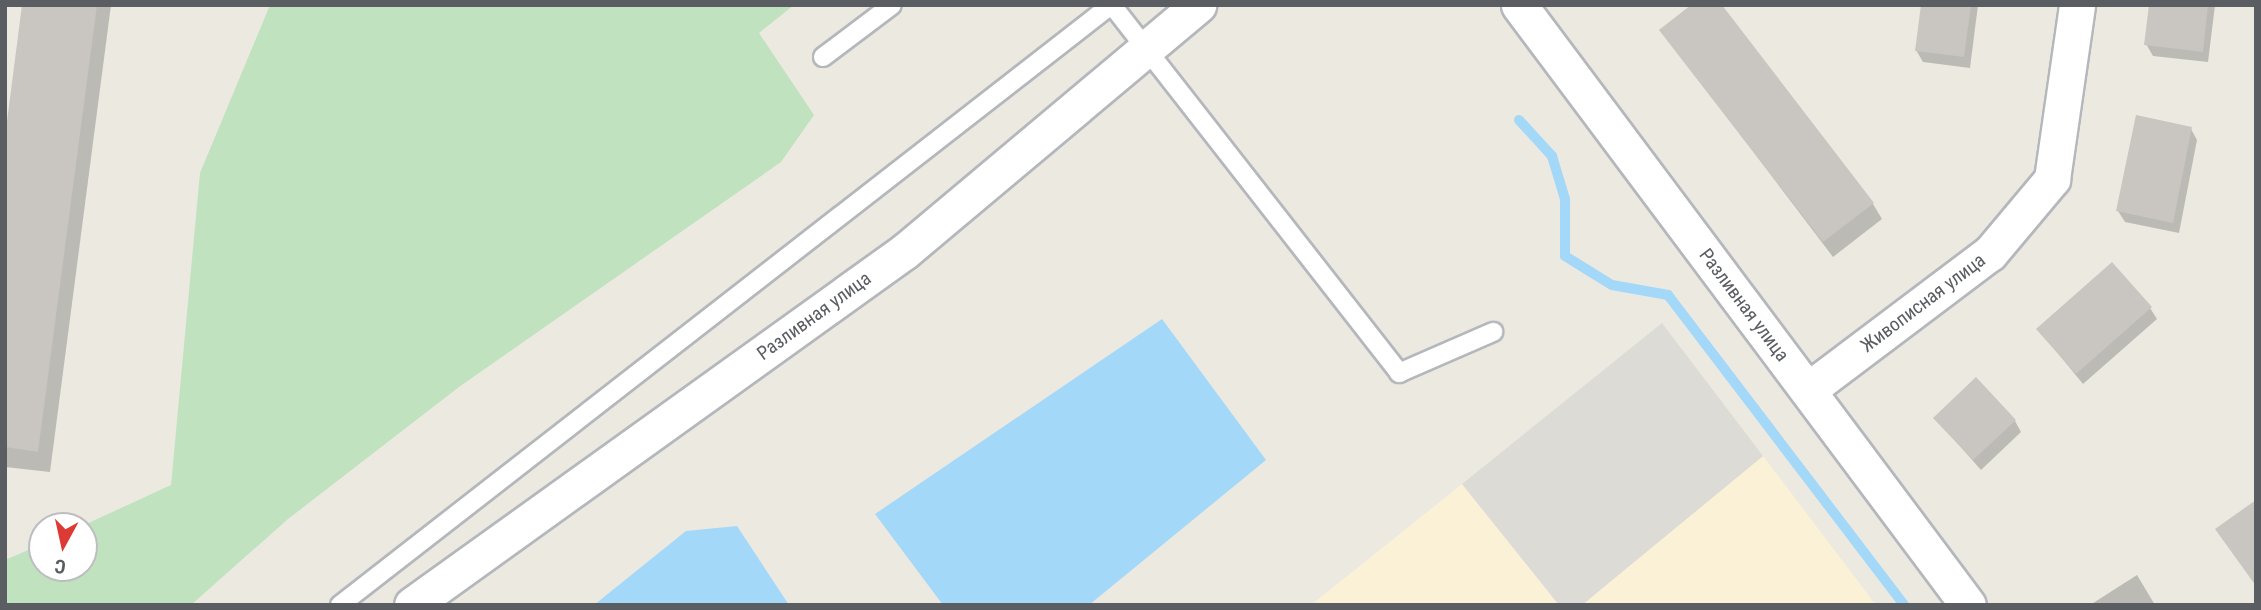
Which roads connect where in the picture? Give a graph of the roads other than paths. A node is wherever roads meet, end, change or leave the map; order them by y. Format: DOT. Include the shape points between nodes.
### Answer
graph roads {
  1 [pos="892,5"];
  2 [pos="1112,5"];
  3 [pos="1198,5"];
  4 [pos="1519,5"];
  5 [pos="2077,5"];
  6 [pos="1147,48"];
  7 [pos="823,57"];
  8 [pos="1493,332"];
  9 [pos="1808,390"];
  10 [pos="340,605"];
  11 [pos="412,605"];
  12 [pos="1968,605"];
  1 -- 7 [label="lane"];
  2 -- 6 [label="lane"];
  2 -- 10 [label="lane"];
  3 -- 6 [label="street, Разливная улица"];
  4 -- 9 [label="street, Разливная улица"];
  5 -- 9 [label="street, Живописная улица" via="2052,179 1990,253"];
  6 -- 8 [label="lane" via="1399,373"];
  6 -- 11 [label="street, Разливная улица" via="905,251"];
  9 -- 12 [label="street, Разливная улица"];
}
